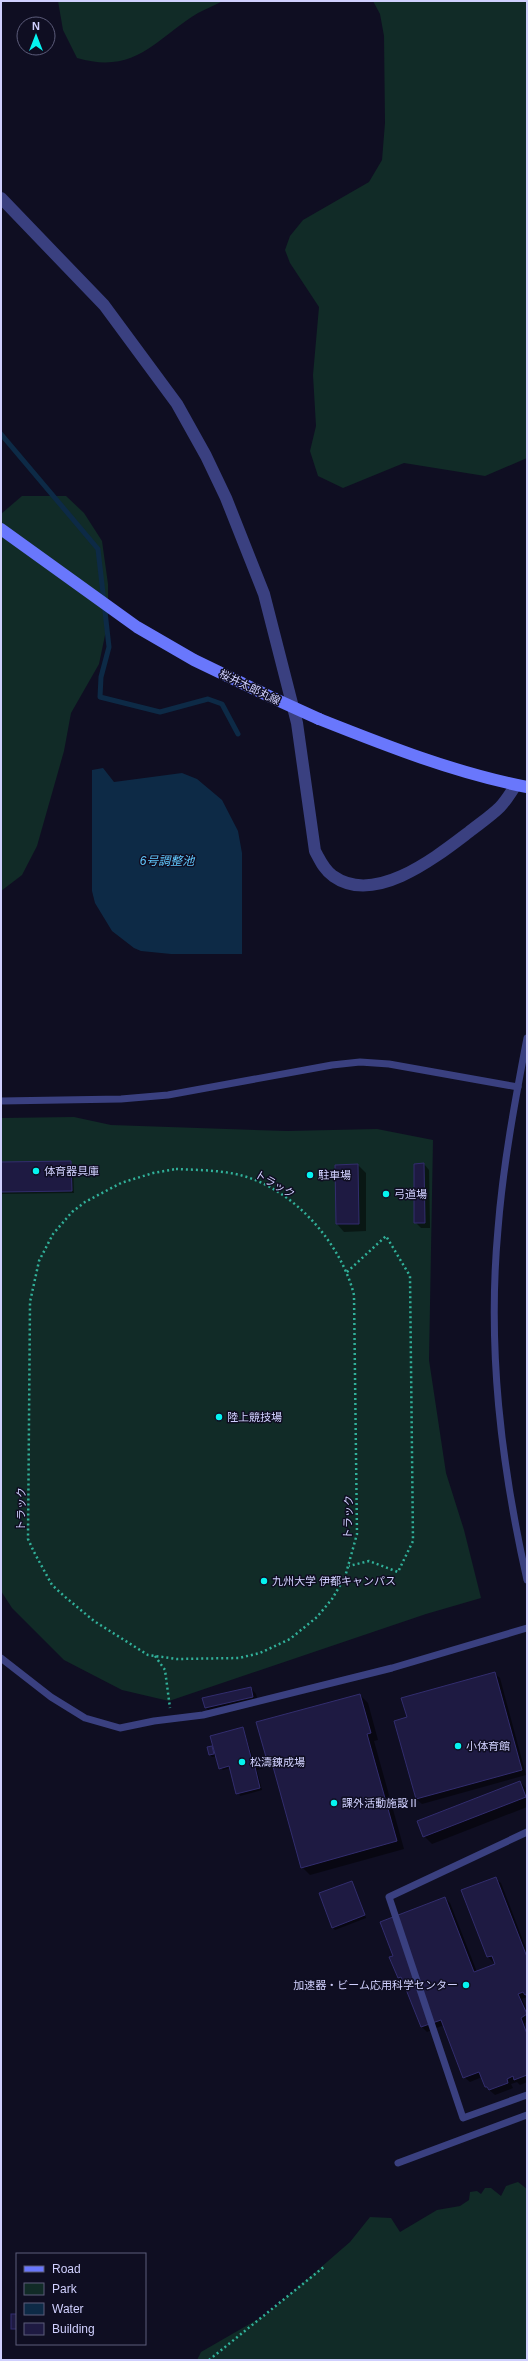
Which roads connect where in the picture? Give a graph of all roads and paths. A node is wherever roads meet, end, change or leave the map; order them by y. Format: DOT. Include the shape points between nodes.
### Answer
graph roads {
  1 [pos="1,198"];
  2 [pos="1,529"];
  3 [pos="522,786"];
  4 [pos="527,1038"];
  5 [pos="518,1087"];
  6 [pos="1,1101"];
  7 [pos="347,1272"];
  8 [pos="349,1566"];
  9 [pos="527,1580"];
  10 [pos="527,1628"];
  11 [pos="155,1656"];
  12 [pos="1,1658"];
  13 [pos="171,1718"];
  14 [pos="527,1833"];
  15 [pos="527,2095"];
  16 [pos="527,2115"];
  17 [pos="398,2162"];
  18 [pos="325,2266"];
  19 [pos="209,2360"];
  1 -- 3 [label="street" via="104,305 177,404 206,456 264,594 297,722 315,851 323,867 333,876 348,883 364,885 382,883 404,875 439,855 501,807"];
  2 -- 3 [label="main road, 桜井太郎丸線, bridge" via="93,596 194,660 319,719 438,764"];
  4 -- 5 [label="lane"];
  5 -- 6 [label="lane" via="390,1064 360,1062 168,1095 121,1099"];
  5 -- 9 [label="lane" via="498,1229 496,1382 503,1457"];
  7 -- 8 [label="path, トラック" via="354,1296 356,1354 357,1534"];
  7 -- 8 [label="path" via="386,1236 410,1276 413,1511 413,1541 398,1572 369,1561"];
  7 -- 11 [label="path, トラック" via="318,1227 299,1207 286,1198 267,1186 239,1175 189,1169 170,1169 153,1173 89,1199 64,1221 42,1254 35,1273 30,1302 28,1540 52,1585 64,1596 94,1621 148,1655"];
  8 -- 11 [label="path, トラック" via="341,1585 317,1617 290,1639 239,1658 177,1659"];
  10 -- 13 [label="lane" via="392,1668 203,1715"];
  11 -- 13 [label="path" via="165,1670"];
  12 -- 13 [label="lane" via="51,1697 84,1718 120,1728"];
  14 -- 15 [label="lane" via="389,1897 463,2118"];
  16 -- 17 [label="lane"];
  18 -- 19 [label="path"];
}
